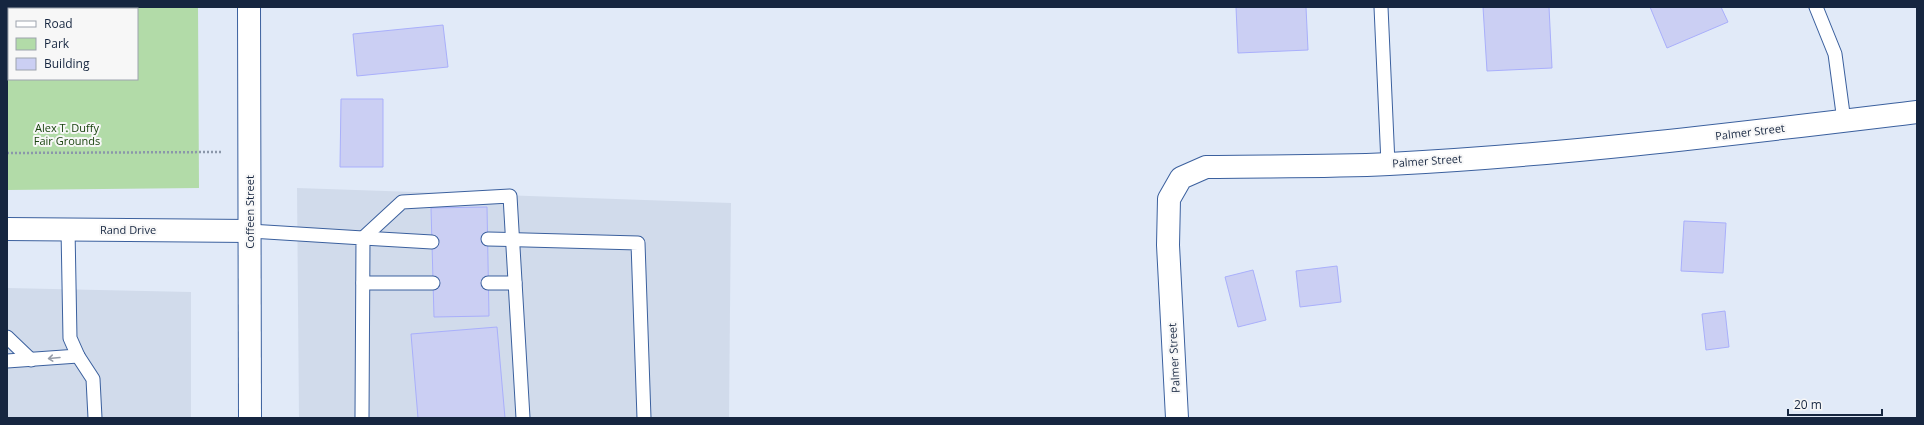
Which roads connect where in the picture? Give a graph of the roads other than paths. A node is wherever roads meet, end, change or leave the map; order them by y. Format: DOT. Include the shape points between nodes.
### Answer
graph roads {
  1 [pos="249,7"];
  2 [pos="1381,7"];
  3 [pos="1816,7"];
  4 [pos="1917,112"];
  5 [pos="1844,121"];
  6 [pos="1388,164"];
  7 [pos="7,229"];
  8 [pos="68,229"];
  9 [pos="250,231"];
  10 [pos="363,238"];
  11 [pos="488,238"];
  12 [pos="512,238"];
  13 [pos="432,242"];
  14 [pos="363,283"];
  15 [pos="488,283"];
  16 [pos="515,283"];
  17 [pos="433,284"];
  18 [pos="7,337"];
  19 [pos="78,356"];
  20 [pos="31,360"];
  21 [pos="7,361"];
  22 [pos="95,418"];
  23 [pos="250,418"];
  24 [pos="362,418"];
  25 [pos="523,418"];
  26 [pos="644,418"];
  27 [pos="1177,418"];
  1 -- 9 [label="street, Coffeen Street"];
  2 -- 6 [label="lane"];
  3 -- 5 [label="lane" via="1835,54"];
  4 -- 5 [label="street, Palmer Street"];
  5 -- 6 [label="street, Palmer Street" via="1687,139"];
  6 -- 27 [label="street, Palmer Street" via="1206,167 1181,178 1169,199 1168,245"];
  7 -- 8 [label="street, Rand Drive"];
  8 -- 9 [label="street, Rand Drive"];
  8 -- 19 [label="lane" via="70,338"];
  9 -- 10 [label="lane"];
  9 -- 23 [label="street, Coffeen Street"];
  10 -- 12 [label="lane" via="402,202 510,196"];
  10 -- 13 [label="lane"];
  10 -- 14 [label="lane"];
  11 -- 12 [label="lane"];
  12 -- 16 [label="lane"];
  12 -- 26 [label="lane" via="638,243"];
  14 -- 17 [label="lane"];
  14 -- 24 [label="lane"];
  15 -- 16 [label="lane"];
  16 -- 25 [label="lane"];
  18 -- 20 [label="lane"];
  19 -- 20 [label="lane, one-way"];
  19 -- 22 [label="lane" via="93,379"];
  20 -- 21 [label="lane"];
}
